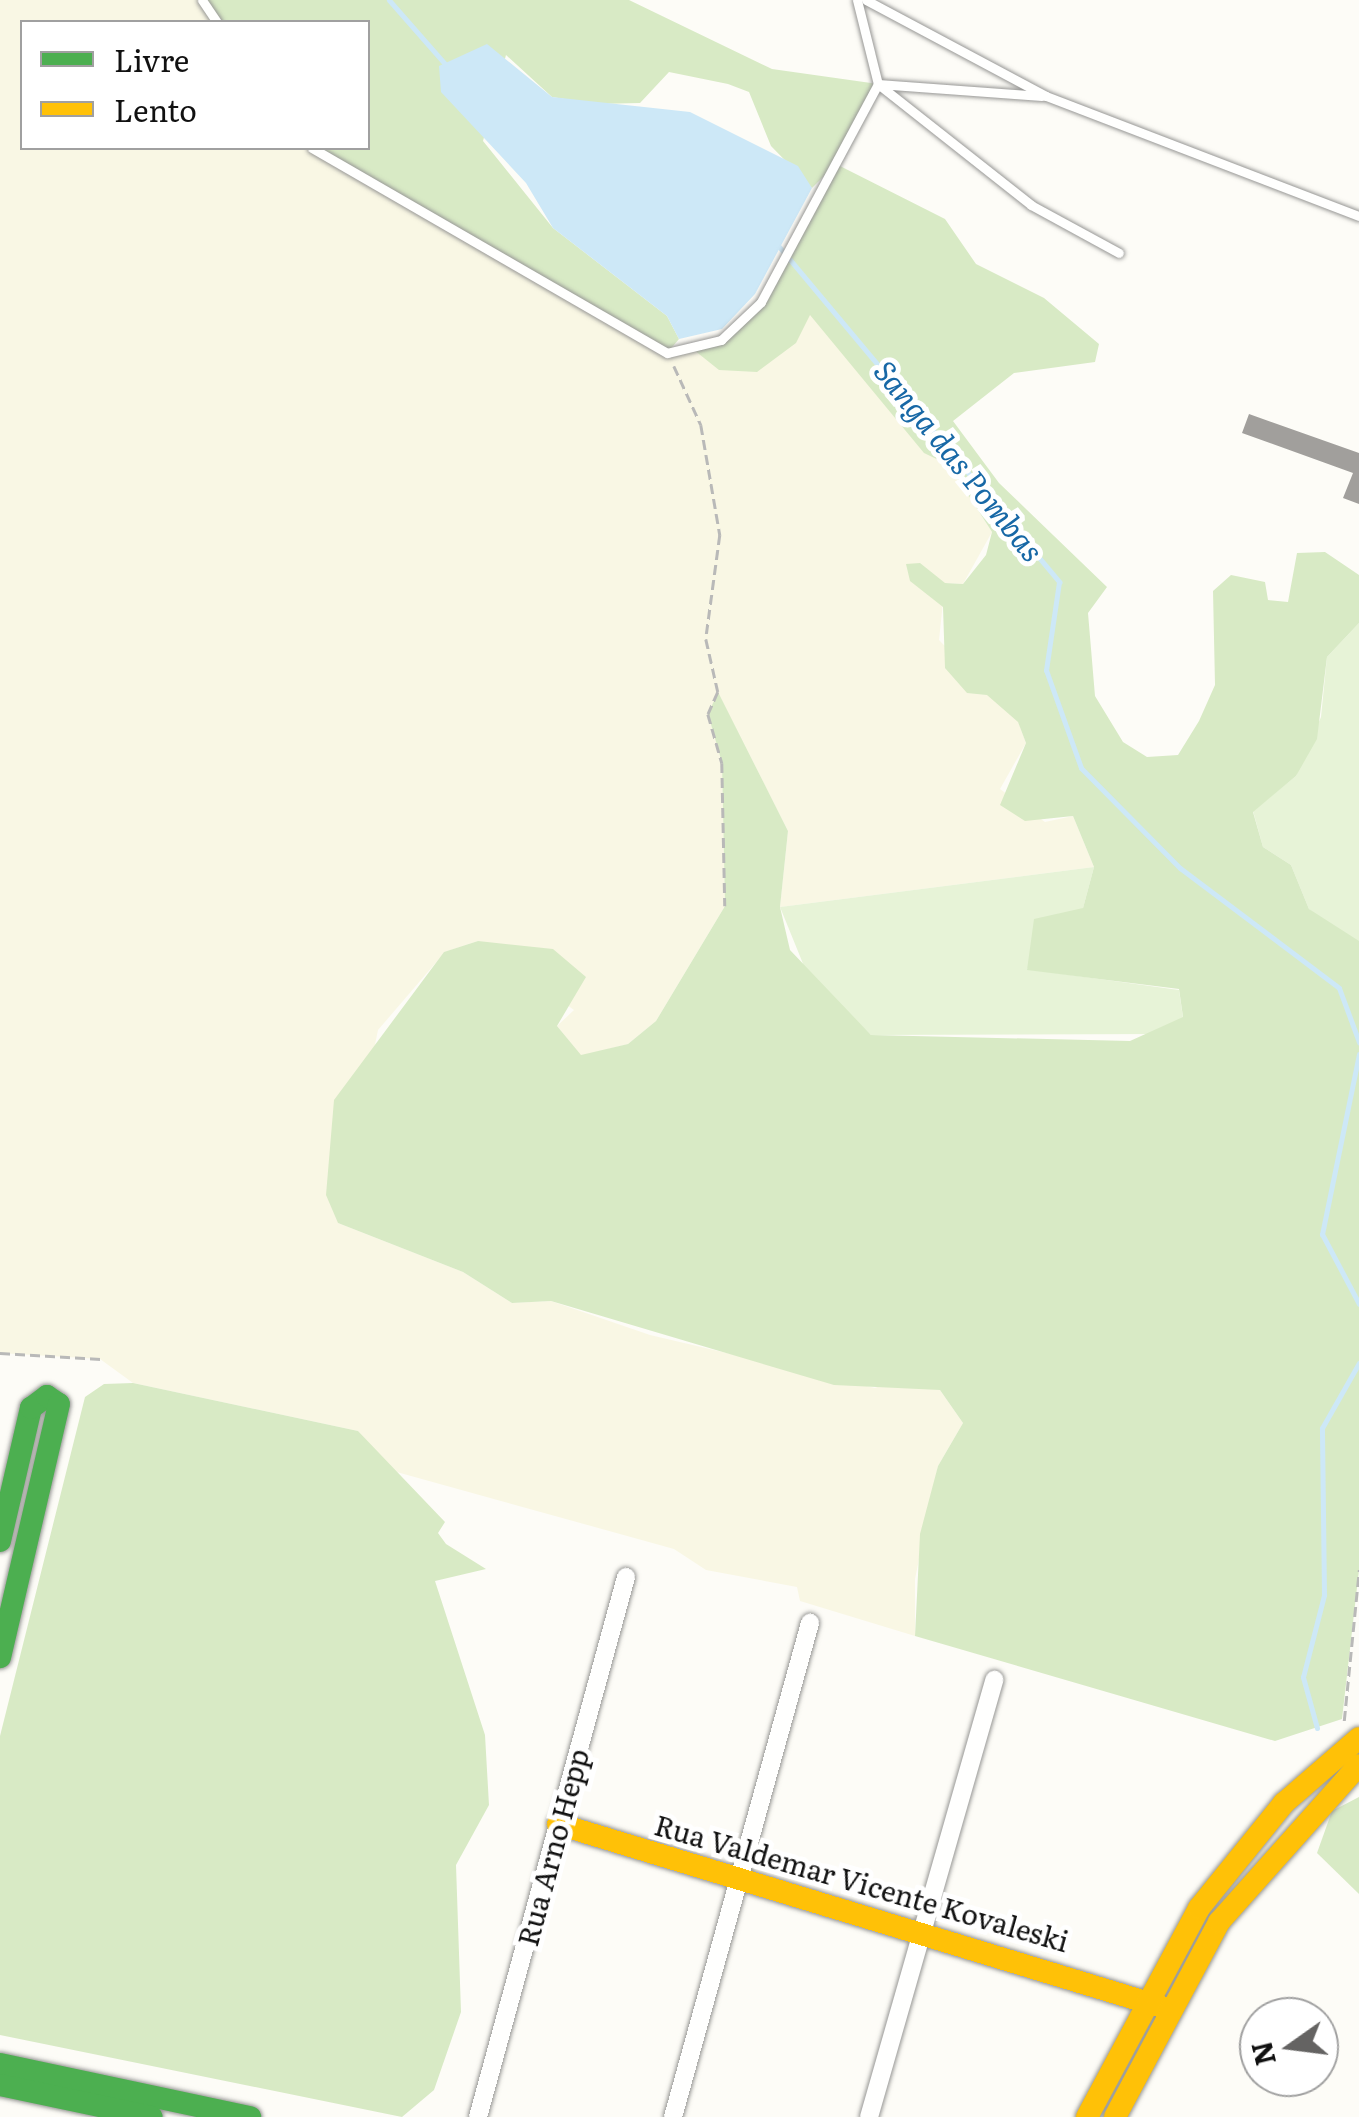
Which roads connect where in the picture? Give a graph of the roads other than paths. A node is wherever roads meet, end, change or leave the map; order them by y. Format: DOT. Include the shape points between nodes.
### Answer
graph roads {
  1 [pos="857,0"];
  2 [pos="866,0"];
  3 [pos="878,84"];
  4 [pos="1046,96"];
  5 [pos="315,150"];
  6 [pos="1359,216"];
  7 [pos="1119,252"];
  8 [pos="0,1541"];
  9 [pos="626,1577"];
  10 [pos="810,1624"];
  11 [pos="0,1657"];
  12 [pos="994,1680"];
  13 [pos="1355,1732"];
  14 [pos="1359,1764"];
  15 [pos="558,1824"];
  16 [pos="739,1878"];
  17 [pos="922,1931"];
  18 [pos="1148,1996"];
  19 [pos="1169,2009"];
  20 [pos="0,2064"];
  21 [pos="0,2085"];
  22 [pos="152,2117"];
  23 [pos="250,2117"];
  24 [pos="478,2117"];
  25 [pos="673,2117"];
  26 [pos="869,2117"];
  27 [pos="1087,2117"];
  28 [pos="1115,2117"];
  1 -- 3 [label="lane"];
  2 -- 4 [label="lane"];
  3 -- 4 [label="lane"];
  3 -- 5 [label="lane" via="761,302 721,340 668,352"];
  3 -- 7 [label="lane" via="1030,205"];
  4 -- 6 [label="lane"];
  8 -- 11 [label="street" via="31,1408 47,1396 59,1404"];
  9 -- 15 [label="street, Rua Arno Hepp"];
  10 -- 16 [label="street"];
  12 -- 17 [label="street"];
  13 -- 18 [label="street" via="1252,1839"];
  14 -- 19 [label="street" via="1244,1888"];
  15 -- 16 [label="street, Rua Valdemar Vicente Kovaleski"];
  15 -- 24 [label="street, Rua Arno Hepp"];
  16 -- 17 [label="street, Rua Valdemar Vicente Kovaleski"];
  16 -- 25 [label="street"];
  17 -- 18 [label="street, Rua Valdemar Vicente Kovaleski"];
  17 -- 26 [label="street"];
  18 -- 19 [label="street, Rua Valdemar Vicente Kovaleski"];
  18 -- 27 [label="street"];
  19 -- 28 [label="street"];
  20 -- 23 [label="street"];
  21 -- 22 [label="street"];
}
